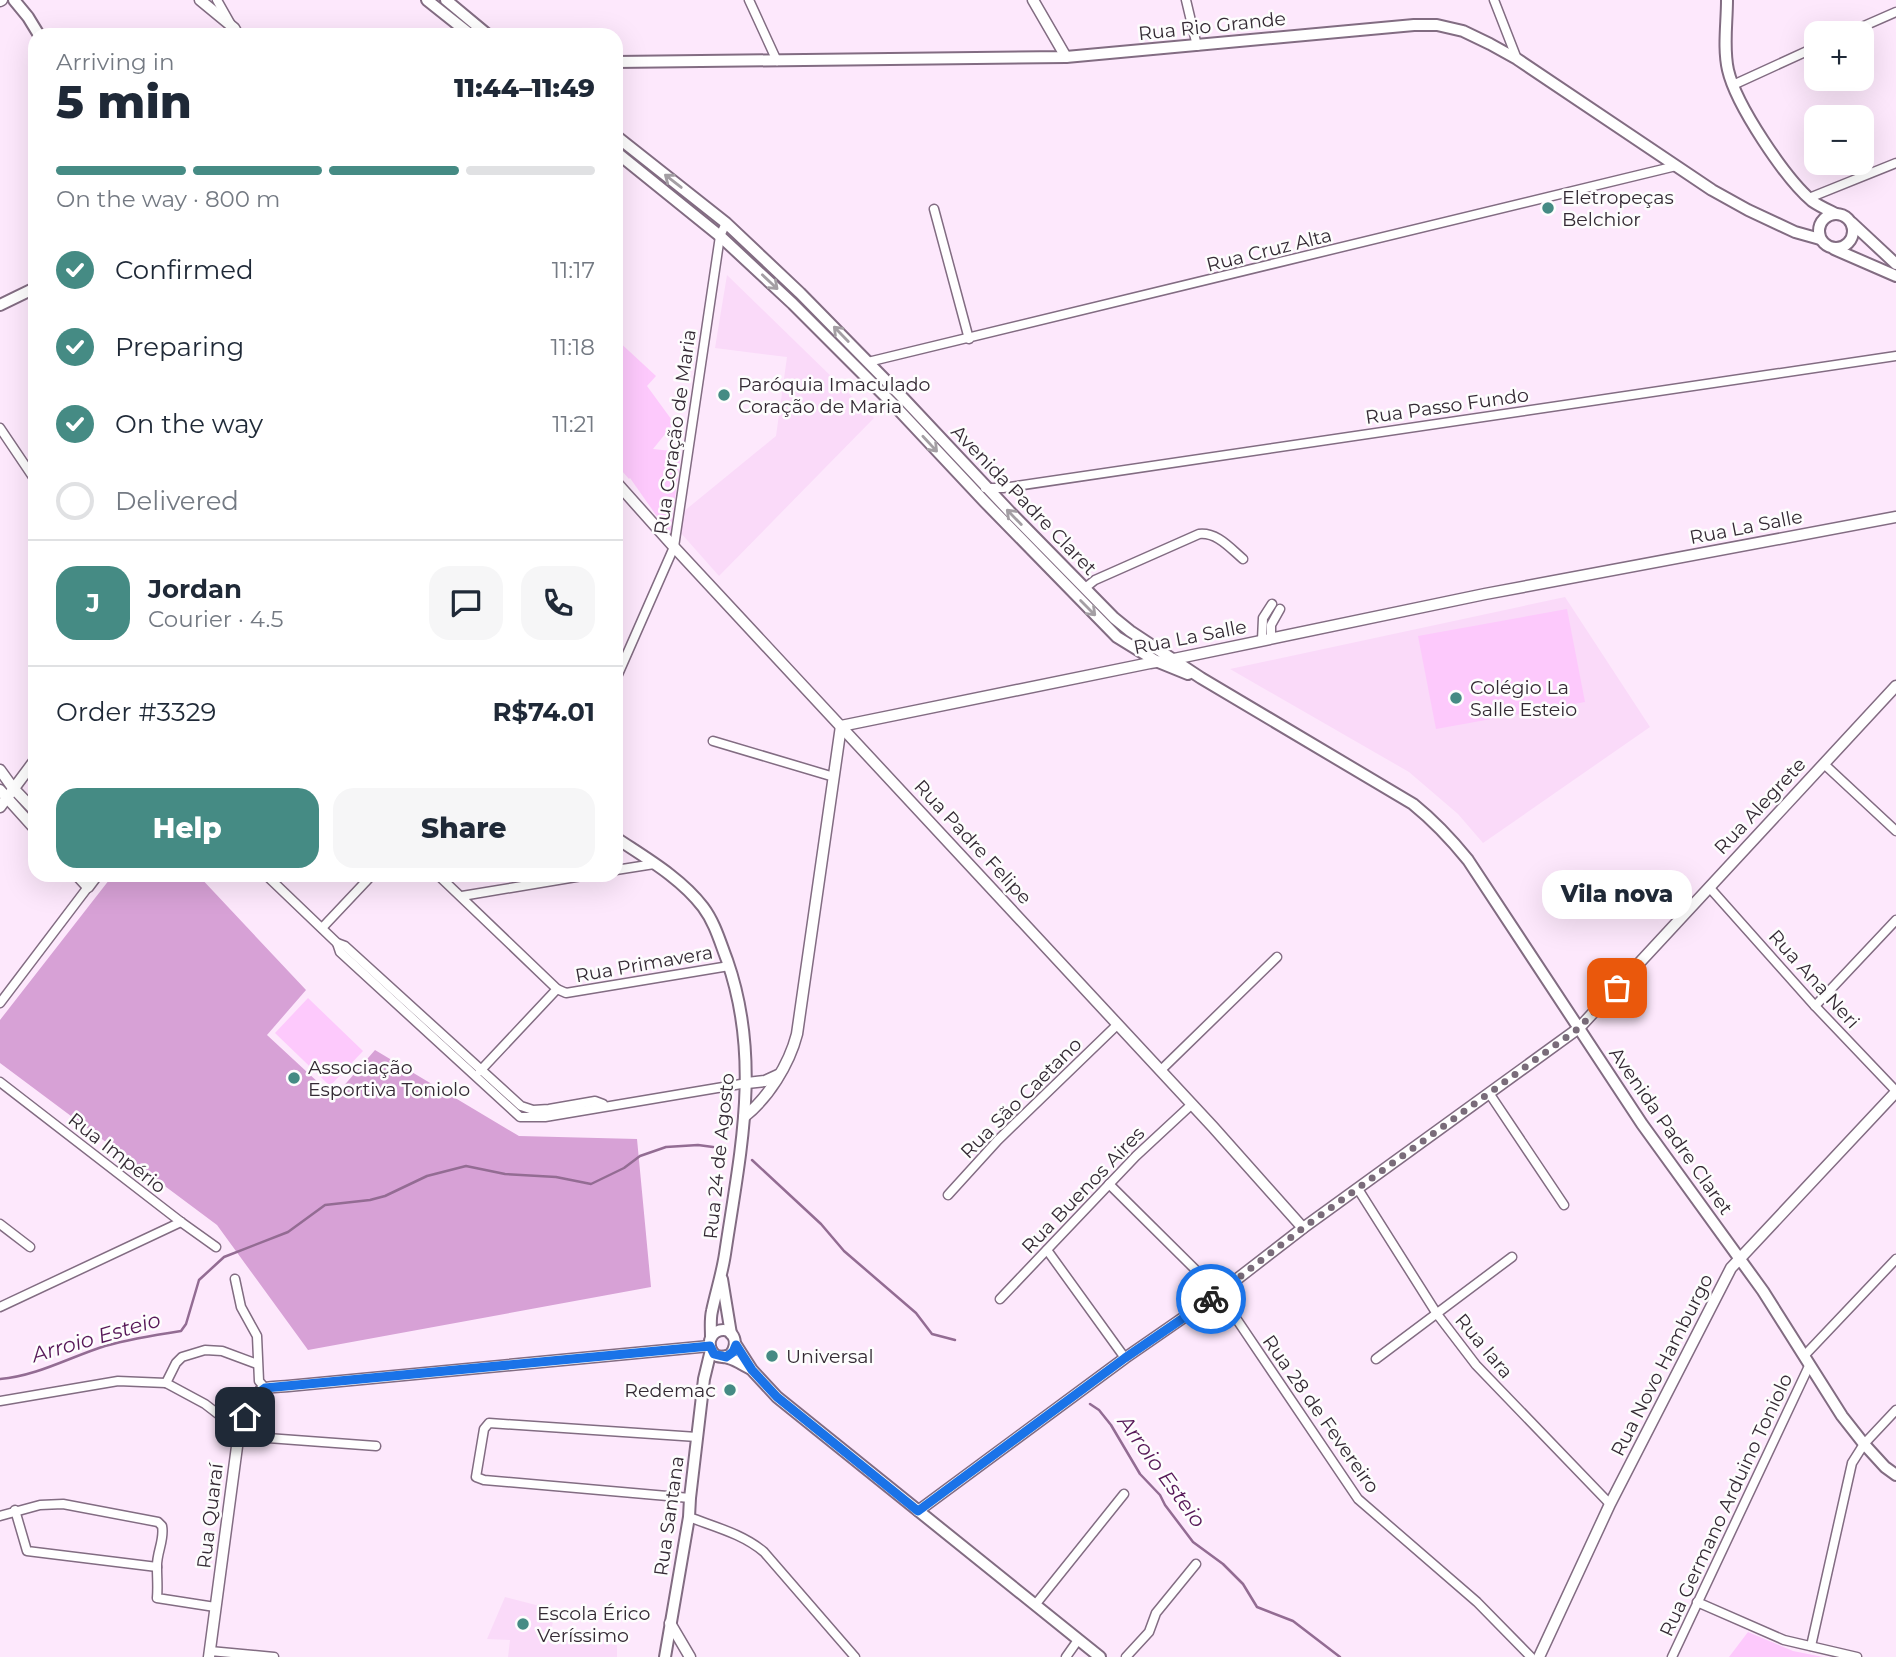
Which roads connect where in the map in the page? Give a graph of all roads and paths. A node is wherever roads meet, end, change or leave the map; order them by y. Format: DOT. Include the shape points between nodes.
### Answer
graph roads {
  1 [pos="14,0"];
  2 [pos="200,0"];
  3 [pos="217,0"];
  4 [pos="427,0"];
  5 [pos="446,0"];
  6 [pos="749,0"];
  7 [pos="1034,0"];
  8 [pos="1186,0"];
  9 [pos="1494,0"];
  10 [pos="1727,0"];
  11 [pos="1896,12"];
  12 [pos="1874,22"];
  13 [pos="35,28"];
  14 [pos="232,28"];
  15 [pos="234,28"];
  16 [pos="462,28"];
  17 [pos="480,28"];
  18 [pos="1197,46"];
  19 [pos="1804,52"];
  20 [pos="1066,57"];
  21 [pos="1517,59"];
  22 [pos="777,61"];
  23 [pos="623,62"];
  24 [pos="1733,85"];
  25 [pos="623,142"];
  26 [pos="623,158"];
  27 [pos="1896,163"];
  28 [pos="1676,166"];
  29 [pos="1812,200"];
  30 [pos="934,208"];
  31 [pos="1836,214"];
  32 [pos="1850,222"];
  33 [pos="726,223"];
  34 [pos="1820,230"];
  35 [pos="720,236"];
  36 [pos="1834,249"];
  37 [pos="1886,256"];
  38 [pos="1896,264"];
  39 [pos="1879,268"];
  40 [pos="1896,276"];
  41 [pos="28,291"];
  42 [pos="0,305"];
  43 [pos="969,339"];
  44 [pos="1896,355"];
  45 [pos="868,362"];
  46 [pos="0,428"];
  47 [pos="28,470"];
  48 [pos="962,470"];
  49 [pos="623,490"];
  50 [pos="988,495"];
  51 [pos="1896,517"];
  52 [pos="674,547"];
  53 [pos="1243,559"];
  54 [pos="1085,588"];
  55 [pos="1276,606"];
  56 [pos="1266,639"];
  57 [pos="1174,659"];
  58 [pos="1156,662"];
  59 [pos="623,663"];
  60 [pos="1200,678"];
  61 [pos="1896,687"];
  62 [pos="841,726"];
  63 [pos="713,741"];
  64 [pos="1824,764"];
  65 [pos="28,769"];
  66 [pos="0,771"];
  67 [pos="834,777"];
  68 [pos="13,788"];
  69 [pos="2,799"];
  70 [pos="28,804"];
  71 [pos="28,823"];
  72 [pos="1896,831"];
  73 [pos="623,843"];
  74 [pos="654,864"];
  75 [pos="623,869"];
  76 [pos="83,882"];
  77 [pos="92,882"];
  78 [pos="273,882"];
  79 [pos="365,882"];
  80 [pos="446,882"];
  81 [pos="546,882"];
  82 [pos="88,887"];
  83 [pos="1709,887"];
  84 [pos="462,896"];
  85 [pos="1896,920"];
  86 [pos="322,928"];
  87 [pos="1277,957"];
  88 [pos="729,966"];
  89 [pos="556,989"];
  90 [pos="0,1003"];
  91 [pos="1815,1006"];
  92 [pos="1117,1025"];
  93 [pos="1579,1028"];
  94 [pos="1161,1070"];
  95 [pos="479,1072"];
  96 [pos="778,1075"];
  97 [pos="0,1082"];
  98 [pos="747,1083"];
  99 [pos="1896,1092"];
  100 [pos="1489,1093"];
  101 [pos="606,1105"];
  102 [pos="1191,1105"];
  103 [pos="744,1118"];
  104 [pos="1109,1184"];
  105 [pos="1358,1189"];
  106 [pos="948,1195"];
  107 [pos="1564,1205"];
  108 [pos="181,1222"];
  109 [pos="0,1224"];
  110 [pos="1303,1228"];
  111 [pos="30,1247"];
  112 [pos="216,1247"];
  113 [pos="1047,1250"];
  114 [pos="1512,1257"];
  115 [pos="1896,1259"];
  116 [pos="1740,1261"];
  117 [pos="722,1276"];
  118 [pos="234,1279"];
  119 [pos="1219,1293"];
  120 [pos="1000,1299"];
  121 [pos="0,1307"];
  122 [pos="1437,1314"];
  123 [pos="731,1334"];
  124 [pos="736,1345"];
  125 [pos="714,1349"];
  126 [pos="1125,1358"];
  127 [pos="1376,1359"];
  128 [pos="1806,1361"];
  129 [pos="257,1364"];
  130 [pos="752,1370"];
  131 [pos="166,1383"];
  132 [pos="265,1388"];
  133 [pos="0,1401"];
  134 [pos="1896,1410"];
  135 [pos="239,1435"];
  136 [pos="697,1437"];
  137 [pos="1864,1444"];
  138 [pos="376,1446"];
  139 [pos="1896,1475"];
  140 [pos="1124,1494"];
  141 [pos="690,1497"];
  142 [pos="1609,1504"];
  143 [pos="15,1510"];
  144 [pos="918,1511"];
  145 [pos="0,1516"];
  146 [pos="689,1517"];
  147 [pos="1196,1564"];
  148 [pos="157,1567"];
  149 [pos="1698,1602"];
  150 [pos="1035,1605"];
  151 [pos="215,1607"];
  152 [pos="670,1622"];
  153 [pos="1078,1640"];
  154 [pos="1811,1646"];
  155 [pos="209,1654"];
  156 [pos="274,1657"];
  157 [pos="665,1657"];
  158 [pos="690,1657"];
  159 [pos="855,1657"];
  160 [pos="1066,1657"];
  161 [pos="1100,1657"];
  162 [pos="1126,1657"];
  163 [pos="1531,1657"];
  164 [pos="1539,1657"];
  165 [pos="1672,1657"];
  166 [pos="1857,1657"];
  1 -- 13 [label="main road"];
  2 -- 14 [label="street"];
  3 -- 15 [label="street"];
  4 -- 16 [label="main road"];
  5 -- 17 [label="main road"];
  6 -- 22 [label="street"];
  7 -- 20 [label="street"];
  8 -- 18 [label="street"];
  9 -- 21 [label="street"];
  10 -- 24 [label="main road" via="1726,60"];
  11 -- 12 [label="street"];
  18 -- 20 [label="main road, Rua Rio Grande"];
  18 -- 21 [label="main road, Rua Rio Grande" via="1414,25 1463,31"];
  19 -- 24 [label="street"];
  20 -- 22 [label="main road, Rua Rio Grande"];
  21 -- 28 [label="main road, Rua Rio Grande"];
  22 -- 23 [label="main road, Rua Rio Grande"];
  24 -- 29 [label="main road" via="1763,140"];
  33 -- 25 [label="main road, Avenida Padre Claret, one-way"];
  26 -- 35 [label="main road, Avenida Padre Claret"];
  27 -- 29 [label="street"];
  28 -- 34 [label="main road, Rua Rio Grande" via="1748,210 1795,232"];
  28 -- 43 [label="street, Rua Cruz Alta"];
  29 -- 31 [label="main road"];
  29 -- 34 [label="main road"];
  30 -- 43 [label="street"];
  31 -- 32 [label="main road"];
  31 -- 34 [label="main road" via="1825,218"];
  32 -- 36 [label="main road" via="1852,238"];
  32 -- 37 [label="main road"];
  33 -- 35 [label="street, Rua Coração de Maria"];
  45 -- 33 [label="main road, Avenida Padre Claret, one-way"];
  34 -- 36 [label="main road" via="1824,244"];
  35 -- 48 [label="main road, Avenida Padre Claret, one-way"];
  35 -- 52 [label="street, Rua Coração de Maria"];
  36 -- 39 [label="main road"];
  37 -- 38 [label="main road"];
  37 -- 39 [label="main road"];
  39 -- 40 [label="main road"];
  41 -- 42 [label="main road"];
  43 -- 45 [label="street, Rua Cruz Alta"];
  44 -- 50 [label="street, Rua Passo Fundo" via="1003,488"];
  45 -- 48 [label="main road, Avenida Padre Claret"];
  46 -- 47 [label="street"];
  48 -- 50 [label="main road, Avenida Padre Claret"];
  48 -- 50 [label="main road, Avenida Padre Claret" via="975,492"];
  49 -- 52 [label="street, Rua Padre Felipe"];
  54 -- 50 [label="main road, Avenida Padre Claret, one-way"];
  50 -- 58 [label="main road, Avenida Padre Claret, one-way" via="1116,637"];
  51 -- 56 [label="street, Rua La Salle"];
  52 -- 59 [label="street, Rua Coração de Maria"];
  52 -- 62 [label="street, Rua Padre Felipe"];
  53 -- 54 [label="street" via="1209,533 1199,534"];
  54 -- 57 [label="main road, Avenida Padre Claret" via="1130,631"];
  55 -- 56 [label="street" via="1263,618"];
  56 -- 57 [label="street, Rua La Salle"];
  57 -- 58 [label="street, Rua La Salle"];
  57 -- 60 [label="main road, Avenida Padre Claret"];
  58 -- 60 [label="main road, Avenida Padre Claret"];
  58 -- 62 [label="street, Rua La Salle"];
  60 -- 93 [label="main road, Avenida Padre Claret" via="1431,818 1468,860"];
  61 -- 64 [label="street, Rua Alegrete"];
  62 -- 67 [label="street"];
  62 -- 92 [label="street, Rua Padre Felipe"];
  63 -- 67 [label="street"];
  64 -- 72 [label="street"];
  64 -- 83 [label="street, Rua Alegrete"];
  65 -- 68 [label="street"];
  66 -- 68 [label="street"];
  67 -- 96 [label="street" via="797,1034"];
  68 -- 69 [label="street"];
  68 -- 70 [label="street"];
  69 -- 71 [label="street"];
  73 -- 74 [label="main road, Rua 24 de Agosto"];
  74 -- 75 [label="street"];
  74 -- 88 [label="main road, Rua 24 de Agosto" via="703,907"];
  76 -- 82 [label="street"];
  77 -- 82 [label="street"];
  78 -- 86 [label="street"];
  79 -- 86 [label="street"];
  80 -- 84 [label="street"];
  81 -- 84 [label="street"];
  82 -- 90 [label="street"];
  83 -- 91 [label="street, Rua Ana Neri"];
  83 -- 93 [label="street, Rua Alegrete"];
  84 -- 89 [label="street"];
  85 -- 91 [label="street"];
  86 -- 95 [label="street"];
  87 -- 94 [label="street"];
  88 -- 89 [label="street, Rua Primavera" via="566,993"];
  88 -- 98 [label="main road, Rua 24 de Agosto" via="744,1024"];
  89 -- 95 [label="street, Rua Primavera"];
  91 -- 99 [label="street, Rua Ana Neri"];
  92 -- 94 [label="street, Rua Padre Felipe"];
  92 -- 106 [label="street, Rua São Caetano"];
  93 -- 100 [label="street, Rua Alegrete"];
  93 -- 116 [label="main road, Avenida Padre Claret"];
  94 -- 102 [label="street, Rua Padre Felipe"];
  95 -- 101 [label="street" via="521,1106 533,1110 595,1101"];
  95 -- 101 [label="street" via="520,1117"];
  96 -- 98 [label="street" via="765,1082"];
  96 -- 103 [label="street"];
  97 -- 108 [label="street, Rua Império"];
  98 -- 101 [label="street"];
  98 -- 103 [label="main road, Rua 24 de Agosto"];
  99 -- 116 [label="street, Rua Novo Hamburgo"];
  100 -- 105 [label="street, Rua Alegrete"];
  100 -- 107 [label="street"];
  102 -- 104 [label="street, Rua Buenos Aires"];
  102 -- 110 [label="street, Rua Padre Felipe"];
  103 -- 117 [label="main road, Rua 24 de Agosto"];
  104 -- 113 [label="street, Rua Buenos Aires"];
  104 -- 119 [label="street, Rua 28 de Fevereiro"];
  105 -- 110 [label="street, Rua Alegrete"];
  105 -- 122 [label="street, Rua Iara"];
  108 -- 112 [label="street, Rua Império"];
  108 -- 121 [label="street"];
  109 -- 111 [label="street"];
  110 -- 119 [label="street, Rua Alegrete"];
  113 -- 120 [label="street, Rua Buenos Aires"];
  113 -- 126 [label="street"];
  114 -- 122 [label="street"];
  115 -- 128 [label="street, Rua Germano Arduino Toniolo"];
  116 -- 128 [label="main road, Avenida Padre Claret"];
  116 -- 142 [label="street, Rua Novo Hamburgo" via="1731,1268"];
  117 -- 123 [label="main road, Rua 24 de Agosto"];
  117 -- 125 [label="main road, Rua 24 de Agosto" via="712,1313"];
  118 -- 129 [label="street" via="240,1307 257,1336"];
  119 -- 126 [label="street, Rua Alegrete"];
  119 -- 163 [label="street, Rua 28 de Fevereiro" via="1358,1499 1477,1602"];
  122 -- 127 [label="street"];
  122 -- 142 [label="street, Rua Iara" via="1476,1365"];
  123 -- 124 [label="main road"];
  123 -- 125 [label="main road" via="718,1331"];
  124 -- 125 [label="main road" via="730,1355"];
  124 -- 130 [label="main road"];
  125 -- 130 [label="main road"];
  125 -- 132 [label="street"];
  125 -- 136 [label="main road, Rua Santana" via="704,1379"];
  126 -- 144 [label="street, Rua Alegrete"];
  128 -- 137 [label="main road, Avenida Padre Claret"];
  128 -- 149 [label="street, Rua Germano Arduino Toniolo"];
  129 -- 131 [label="street" via="205,1350 182,1357"];
  129 -- 132 [label="street"];
  130 -- 144 [label="main road" via="777,1397"];
  131 -- 133 [label="street" via="118,1381"];
  131 -- 135 [label="street" via="205,1404"];
  132 -- 135 [label="street, Rua Quaraí" via="253,1400"];
  134 -- 137 [label="street"];
  135 -- 138 [label="street"];
  135 -- 151 [label="street, Rua Quaraí"];
  136 -- 141 [label="main road, Rua Santana"];
  136 -- 141 [label="street" via="489,1423 476,1477"];
  137 -- 139 [label="main road, Avenida Padre Claret"];
  137 -- 154 [label="street" via="1852,1463"];
  140 -- 150 [label="street"];
  141 -- 146 [label="main road, Rua Santana"];
  142 -- 164 [label="street, Rua Novo Hamburgo"];
  143 -- 145 [label="street"];
  143 -- 148 [label="street" via="27,1551"];
  143 -- 148 [label="street" via="63,1504 158,1522 164,1533"];
  144 -- 150 [label="main road"];
  146 -- 152 [label="main road, Rua Santana"];
  146 -- 159 [label="street" via="754,1543"];
  147 -- 162 [label="street"];
  148 -- 151 [label="street" via="157,1598"];
  149 -- 154 [label="street" via="1784,1640"];
  149 -- 165 [label="street, Rua Germano Arduino Toniolo"];
  150 -- 153 [label="main road"];
  151 -- 155 [label="street, Rua Quaraí"];
  152 -- 157 [label="main road, Rua Santana"];
  152 -- 158 [label="street"];
  153 -- 160 [label="street"];
  153 -- 161 [label="main road"];
  154 -- 166 [label="street"];
  155 -- 156 [label="street"];
}
